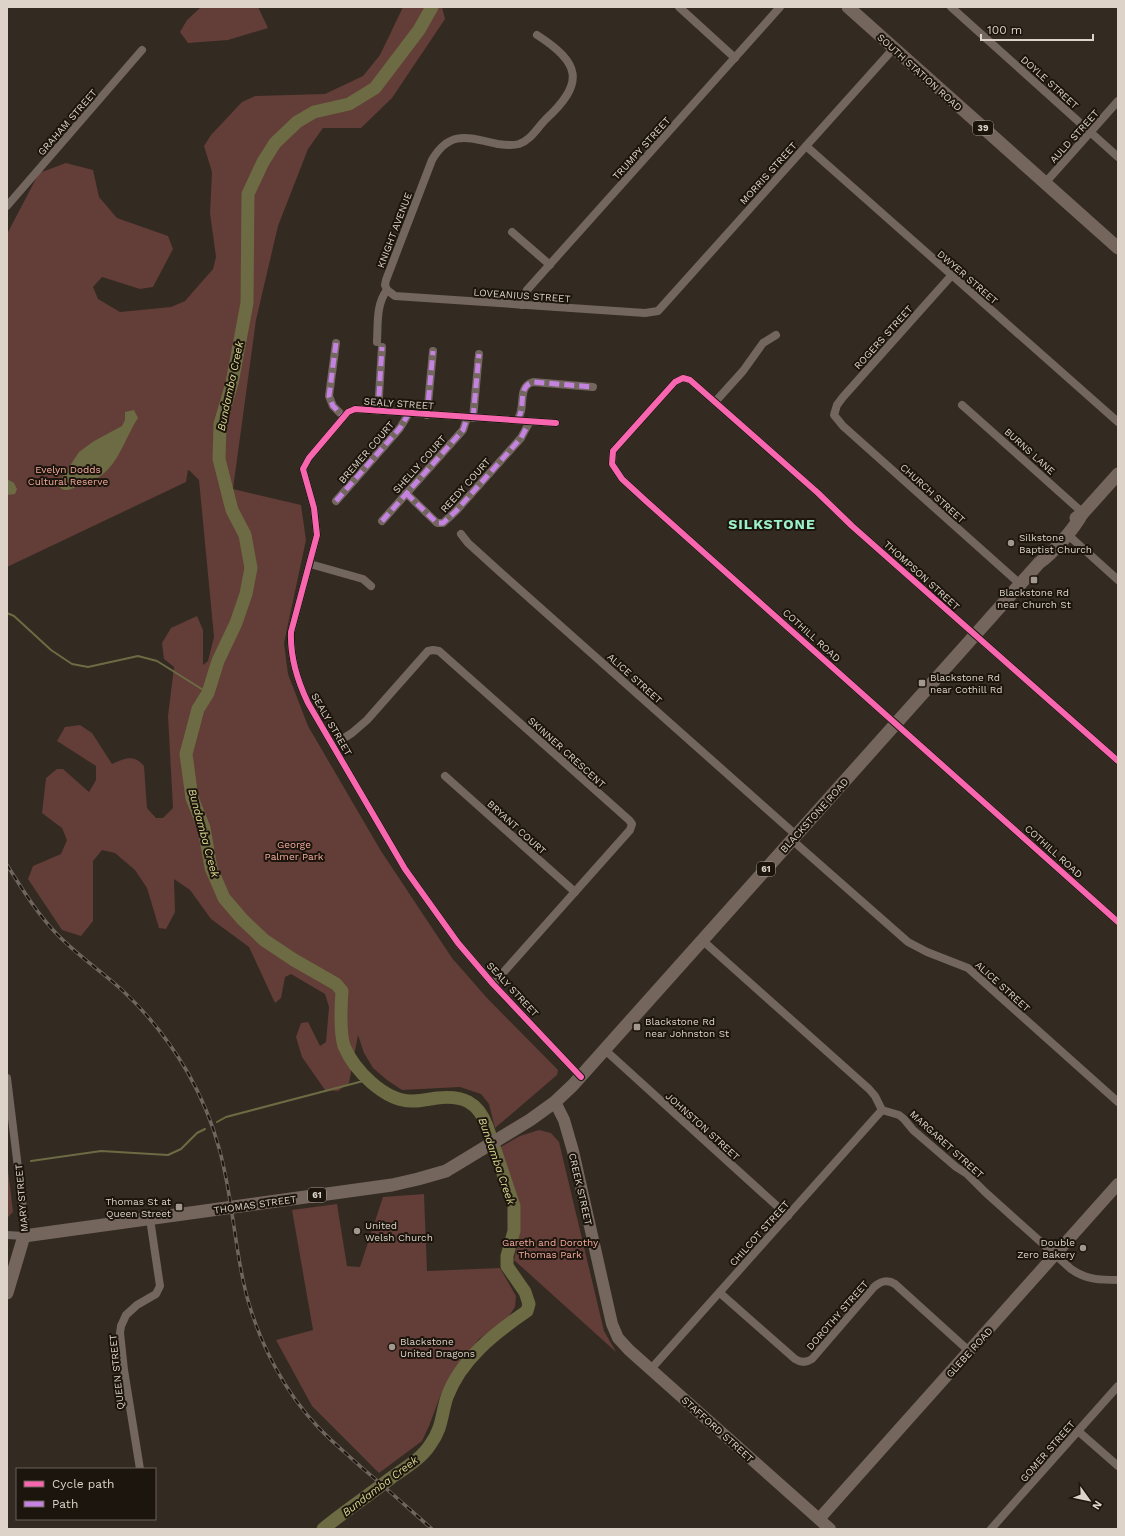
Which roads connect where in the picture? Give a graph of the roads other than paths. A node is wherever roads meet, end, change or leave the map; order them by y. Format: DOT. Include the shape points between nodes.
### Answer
graph roads {
  1 [pos="678,7"];
  2 [pos="780,7"];
  3 [pos="848,7"];
  4 [pos="951,7"];
  5 [pos="537,35"];
  6 [pos="894,48"];
  7 [pos="142,50"];
  8 [pos="735,58"];
  9 [pos="1118,101"];
  10 [pos="1091,132"];
  11 [pos="806,146"];
  12 [pos="1118,157"];
  13 [pos="1045,183"];
  14 [pos="7,206"];
  15 [pos="512,232"];
  16 [pos="1118,248"];
  17 [pos="550,265"];
  18 [pos="951,276"];
  19 [pos="387,290"];
  20 [pos="522,305"];
  21 [pos="658,311"];
  22 [pos="776,335"];
  23 [pos="336,343"];
  24 [pos="433,351"];
  25 [pos="479,354"];
  26 [pos="593,387"];
  27 [pos="715,402"];
  28 [pos="962,405"];
  29 [pos="378,411"];
  30 [pos="409,413"];
  31 [pos="834,414"];
  32 [pos="427,415"];
  33 [pos="343,416"];
  34 [pos="470,418"];
  35 [pos="517,420"];
  36 [pos="530,421"];
  37 [pos="1118,422"];
  38 [pos="556,423"];
  39 [pos="1118,474"];
  40 [pos="406,493"];
  41 [pos="336,501"];
  42 [pos="1083,513"];
  43 [pos="382,521"];
  44 [pos="461,534"];
  45 [pos="1067,534"];
  46 [pos="1039,563"];
  47 [pos="310,564"];
  48 [pos="1118,580"];
  49 [pos="1020,584"];
  50 [pos="371,586"];
  51 [pos="975,635"];
  52 [pos="895,723"];
  53 [pos="333,745"];
  54 [pos="1118,761"];
  55 [pos="445,776"];
  56 [pos="794,838"];
  57 [pos="576,892"];
  58 [pos="1118,922"];
  59 [pos="702,940"];
  60 [pos="493,984"];
  61 [pos="605,1050"];
  62 [pos="581,1077"];
  63 [pos="7,1078"];
  64 [pos="555,1102"];
  65 [pos="1118,1102"];
  66 [pos="882,1110"];
  67 [pos="1118,1184"];
  68 [pos="788,1216"];
  69 [pos="150,1219"];
  70 [pos="7,1235"];
  71 [pos="24,1236"];
  72 [pos="1055,1255"];
  73 [pos="1118,1280"];
  74 [pos="7,1293"];
  75 [pos="720,1293"];
  76 [pos="612,1324"];
  77 [pos="969,1351"];
  78 [pos="651,1370"];
  79 [pos="1118,1386"];
  80 [pos="1078,1431"];
  81 [pos="1118,1466"];
  82 [pos="140,1468"];
  83 [pos="819,1520"];
  84 [pos="995,1528"];
  85 [pos="830,1529"];
  1 -- 8 [label="street"];
  2 -- 8 [label="street, TRUMPY STREET"];
  3 -- 6 [label="main road, SOUTH STATION ROAD / 39"];
  4 -- 10 [label="street, DOYLE STREET"];
  5 -- 19 [label="street, KNIGHT AVENUE" via="553,45 571,64 573,82 570,92 529,139 520,144 505,145 466,138 458,138 443,144 432,160 386,280"];
  6 -- 11 [label="street, MORRIS STREET"];
  6 -- 13 [label="main road, SOUTH STATION ROAD / 39"];
  7 -- 14 [label="street, GRAHAM STREET"];
  8 -- 17 [label="street, TRUMPY STREET"];
  9 -- 10 [label="street, AULD STREET"];
  10 -- 12 [label="street, DOYLE STREET"];
  10 -- 13 [label="street, AULD STREET"];
  11 -- 18 [label="street, DWYER STREET"];
  11 -- 21 [label="street, MORRIS STREET"];
  13 -- 16 [label="main road, SOUTH STATION ROAD / 39"];
  15 -- 17 [label="street"];
  17 -- 20 [label="street, TRUMPY STREET" via="524,295"];
  18 -- 31 [label="street, ROGERS STREET" via="843,397"];
  18 -- 37 [label="street, DWYER STREET"];
  19 -- 20 [label="street, LOVEANIUS STREET" via="395,296"];
  19 -- 29 [label="street, KNIGHT AVENUE" via="379,308"];
  20 -- 21 [label="street, LOVEANIUS STREET" via="645,313"];
  22 -- 27 [label="street" via="763,343 743,371"];
  23 -- 33 [label="street" via="329,396 332,406"];
  24 -- 32 [label="street"];
  25 -- 34 [label="street"];
  26 -- 35 [label="street" via="533,382 528,384 524,390 522,411"];
  27 -- 51 [label="street, THOMPSON STREET"];
  27 -- 52 [label="street, COTHILL ROAD" via="690,380 679,379 613,451 612,464 622,479 646,501"];
  28 -- 42 [label="street, BURNS LANE"];
  29 -- 30 [label="street, SEALY STREET"];
  29 -- 33 [label="street, SEALY STREET" via="354,409"];
  30 -- 32 [label="street, SEALY STREET"];
  30 -- 41 [label="street, BREMER COURT" via="400,428"];
  31 -- 49 [label="street, CHURCH STREET" via="843,426"];
  32 -- 34 [label="street, SEALY STREET"];
  33 -- 47 [label="street, SEALY STREET" via="303,469 314,508 317,535"];
  34 -- 35 [label="street, SEALY STREET"];
  34 -- 40 [label="street, SHELLY COURT" via="463,430"];
  35 -- 36 [label="street, SEALY STREET"];
  36 -- 38 [label="street, SEALY STREET"];
  36 -- 40 [label="street, REEDY COURT" via="521,438 443,523 437,523"];
  39 -- 42 [label="main road, BLACKSTONE ROAD / 61"];
  40 -- 43 [label="street, SHELLY COURT"];
  42 -- 45 [label="main road, BLACKSTONE ROAD / 61"];
  42 -- 46 [label="main road, BLACKSTONE ROAD / 61" via="1043,554"];
  44 -- 56 [label="street, ALICE STREET"];
  45 -- 46 [label="main road, BLACKSTONE ROAD / 61"];
  45 -- 48 [label="street"];
  46 -- 49 [label="main road, BLACKSTONE ROAD / 61"];
  47 -- 50 [label="street" via="363,579"];
  47 -- 53 [label="street, SEALY STREET" via="291,632 291,645 302,692"];
  49 -- 51 [label="main road, BLACKSTONE ROAD / 61"];
  51 -- 52 [label="main road, BLACKSTONE ROAD / 61"];
  51 -- 54 [label="street, THOMPSON STREET"];
  52 -- 56 [label="main road, BLACKSTONE ROAD / 61"];
  52 -- 58 [label="street, COTHILL ROAD"];
  53 -- 57 [label="street, SKINNER CRESCENT" via="367,720 428,651 439,652 632,824 630,830"];
  53 -- 60 [label="street, SEALY STREET" via="405,869 458,943"];
  55 -- 57 [label="street, BRYANT COURT"];
  56 -- 59 [label="main road, BLACKSTONE ROAD / 61"];
  56 -- 65 [label="street, ALICE STREET" via="908,942 926,952 968,968"];
  57 -- 60 [label="street, SKINNER CRESCENT"];
  59 -- 61 [label="main road, BLACKSTONE ROAD / 61"];
  59 -- 66 [label="street" via="869,1089"];
  60 -- 62 [label="street, SEALY STREET"];
  61 -- 62 [label="main road, BLACKSTONE ROAD / 61"];
  61 -- 68 [label="street, JOHNSTON STREET"];
  62 -- 64 [label="main road, BLACKSTONE ROAD / 61"];
  63 -- 71 [label="street, MARY STREET"];
  64 -- 69 [label="main road, THOMAS STREET / 61" via="446,1170 418,1179"];
  64 -- 76 [label="main road, CREEK STREET" via="565,1123 573,1151"];
  66 -- 68 [label="street, CHILCOT STREET"];
  66 -- 72 [label="street, MARGARET STREET" via="904,1119 912,1130 967,1174"];
  67 -- 72 [label="main road, GLEBE ROAD"];
  68 -- 75 [label="street, CHILCOT STREET"];
  69 -- 71 [label="main road, THOMAS STREET / 61"];
  69 -- 82 [label="street, QUEEN STREET" via="160,1286 156,1294 126,1315 120,1333"];
  70 -- 71 [label="street, THOMAS STREET"];
  71 -- 74 [label="main road, MARY STREET"];
  72 -- 73 [label="street, MARGARET STREET" via="1088,1278"];
  72 -- 77 [label="main road, GLEBE ROAD"];
  75 -- 77 [label="street, DOROTHY STREET" via="795,1359 803,1362 812,1359 874,1287 881,1282 889,1281"];
  75 -- 78 [label="street, CHILCOT STREET"];
  76 -- 78 [label="main road, STAFFORD STREET" via="623,1344"];
  77 -- 83 [label="main road, GLEBE ROAD"];
  78 -- 83 [label="main road, STAFFORD STREET"];
  79 -- 80 [label="street, GOMER STREET"];
  80 -- 81 [label="street"];
  80 -- 84 [label="street, GOMER STREET"];
  83 -- 85 [label="main road, STAFFORD STREET"];
}
